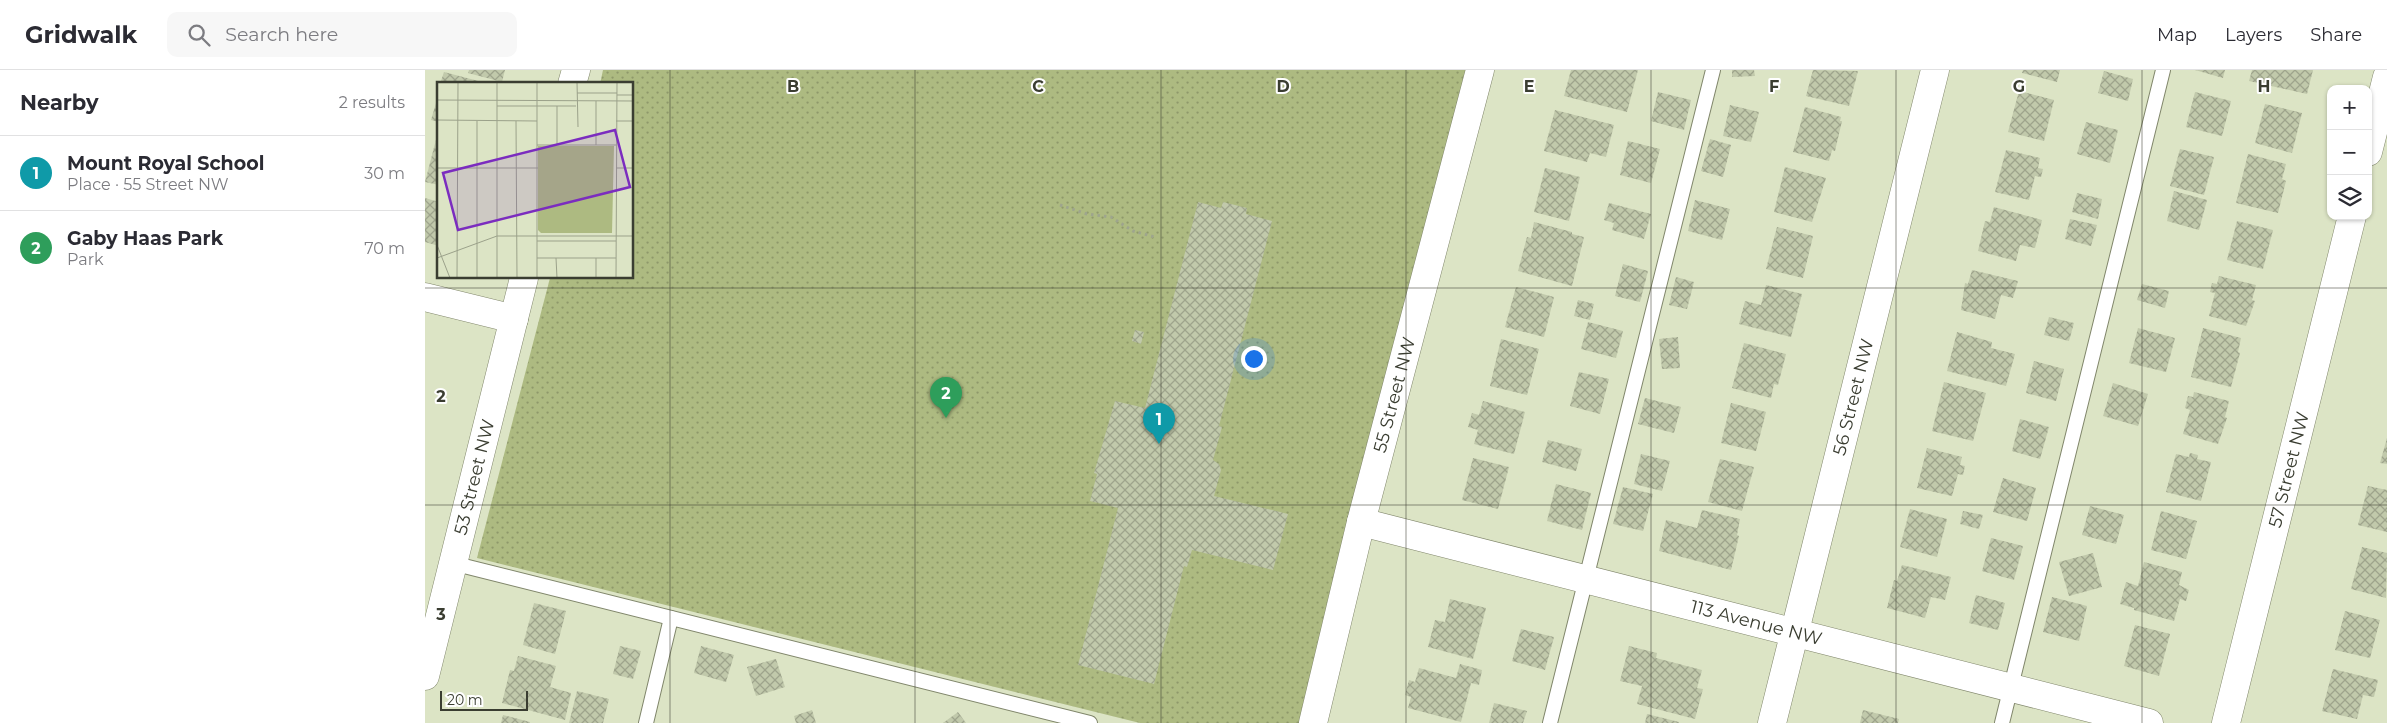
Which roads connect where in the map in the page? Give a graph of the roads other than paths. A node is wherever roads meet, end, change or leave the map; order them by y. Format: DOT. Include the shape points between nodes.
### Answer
graph roads {
  1 [pos="1480,70"];
  2 [pos="1713,70"];
  3 [pos="1935,70"];
  4 [pos="2163,70"];
  5 [pos="2387,77"];
  6 [pos="2372,136"];
  7 [pos="2351,220"];
  8 [pos="524,279"];
  9 [pos="425,297"];
  10 [pos="514,319"];
  11 [pos="1361,522"];
  12 [pos="452,563"];
  13 [pos="1585,579"];
  14 [pos="671,618"];
  15 [pos="1795,633"];
  16 [pos="425,676"];
  17 [pos="2011,687"];
  18 [pos="646,723"];
  19 [pos="1090,723"];
  20 [pos="1313,723"];
  21 [pos="1550,723"];
  22 [pos="1772,723"];
  23 [pos="2002,723"];
  24 [pos="2149,723"];
  25 [pos="2226,723"];
  1 -- 11 [label="street, 55 Street NW"];
  2 -- 13 [label="lane"];
  3 -- 15 [label="street, 56 Street NW"];
  4 -- 17 [label="lane"];
  5 -- 6 [label="street"];
  7 -- 25 [label="street, 57 Street NW"];
  8 -- 10 [label="street, 53 Street NW"];
  9 -- 10 [label="street"];
  10 -- 12 [label="street, 53 Street NW"];
  11 -- 13 [label="street, 113 Avenue NW"];
  11 -- 20 [label="street, 55 Street NW"];
  12 -- 14 [label="lane"];
  12 -- 16 [label="street, 53 Street NW"];
  13 -- 15 [label="street, 113 Avenue NW"];
  13 -- 21 [label="lane"];
  14 -- 18 [label="lane"];
  14 -- 19 [label="lane"];
  15 -- 17 [label="street, 113 Avenue NW"];
  15 -- 22 [label="street, 56 Street NW"];
  17 -- 23 [label="lane"];
  17 -- 24 [label="street, 113 Avenue NW"];
}
